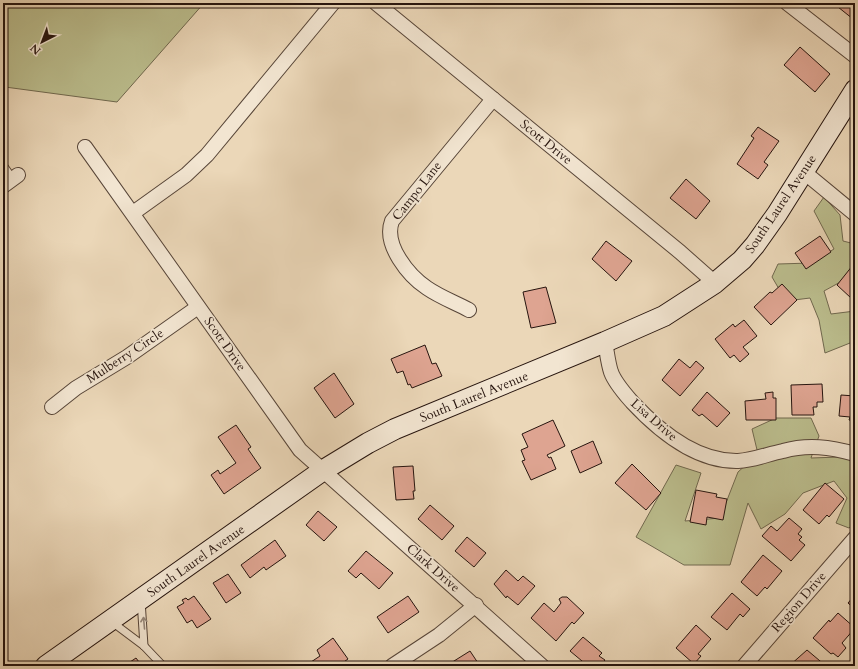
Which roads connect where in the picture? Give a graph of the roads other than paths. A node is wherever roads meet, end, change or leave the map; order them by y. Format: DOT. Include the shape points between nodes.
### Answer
graph roads {
  1 [pos="333,3"];
  2 [pos="376,3"];
  3 [pos="787,3"];
  4 [pos="855,56"];
  5 [pos="855,90"];
  6 [pos="493,99"];
  7 [pos="85,147"];
  8 [pos="3,165"];
  9 [pos="804,172"];
  10 [pos="11,180"];
  11 [pos="133,213"];
  12 [pos="855,214"];
  13 [pos="715,283"];
  14 [pos="198,307"];
  15 [pos="469,310"];
  16 [pos="605,342"];
  17 [pos="52,407"];
  18 [pos="855,454"];
  19 [pos="322,471"];
  20 [pos="855,538"];
  21 [pos="141,599"];
  22 [pos="476,605"];
  23 [pos="110,621"];
  24 [pos="144,646"];
  25 [pos="46,666"];
  26 [pos="163,666"];
  27 [pos="392,666"];
  28 [pos="542,666"];
  29 [pos="744,666"];
  1 -- 11 [label="street" via="207,155 186,175"];
  2 -- 6 [label="street, Scott Drive"];
  3 -- 4 [label="street"];
  5 -- 9 [label="street, South Laurel Avenue"];
  6 -- 13 [label="street, Scott Drive"];
  6 -- 15 [label="street, Campo Lane" via="392,221 389,229 392,247 417,279 427,288"];
  7 -- 11 [label="street, Scott Drive"];
  8 -- 10 [label="lane"];
  9 -- 12 [label="street"];
  9 -- 13 [label="street, South Laurel Avenue" via="756,245"];
  11 -- 14 [label="street, Scott Drive"];
  13 -- 16 [label="street, South Laurel Avenue" via="664,316"];
  14 -- 17 [label="street, Mulberry Circle" via="127,357 76,388"];
  14 -- 19 [label="street, Scott Drive" via="300,450"];
  16 -- 18 [label="street, Lisa Drive" via="611,373 626,395 661,430 691,450 715,458 739,461 794,448 815,446"];
  16 -- 19 [label="street, South Laurel Avenue" via="395,429"];
  19 -- 21 [label="street, South Laurel Avenue"];
  19 -- 22 [label="street, Clark Drive"];
  20 -- 29 [label="street, Region Drive"];
  21 -- 23 [label="street, South Laurel Avenue"];
  24 -- 21 [label="lane, one-way"];
  22 -- 27 [label="street" via="439,635"];
  22 -- 28 [label="street, Clark Drive"];
  23 -- 24 [label="lane"];
  23 -- 25 [label="street, South Laurel Avenue"];
  24 -- 26 [label="lane"];
}
